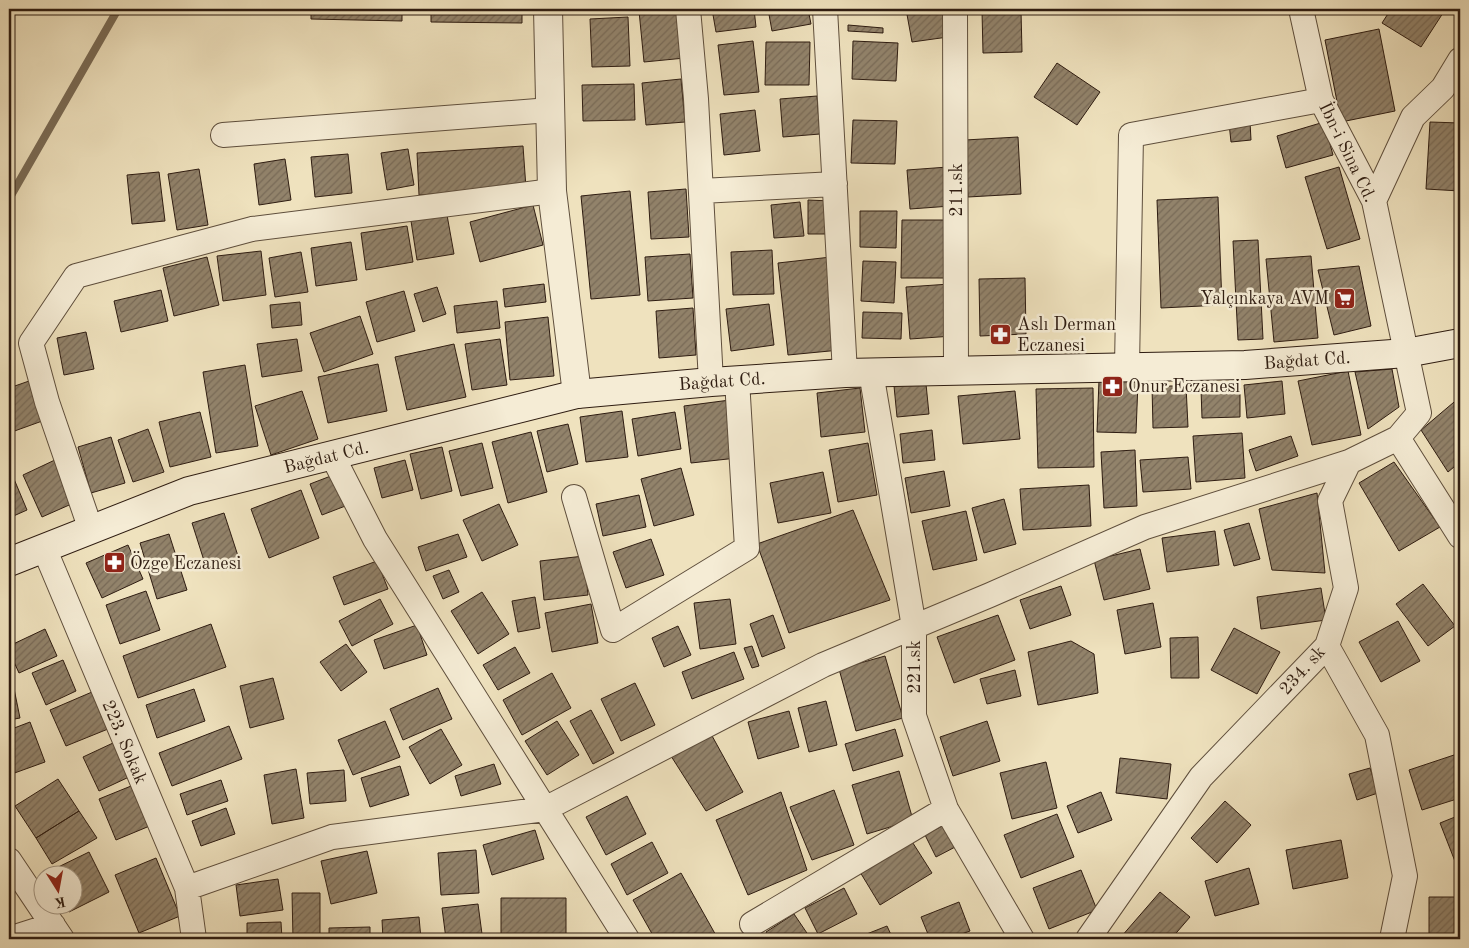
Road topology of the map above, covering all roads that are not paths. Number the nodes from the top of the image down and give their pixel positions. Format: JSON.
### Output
{"nodes":[{"id":1,"x":548,"y":9,"type":"edge"},
{"id":2,"x":688,"y":9,"type":"edge"},
{"id":3,"x":825,"y":9,"type":"edge"},
{"id":4,"x":955,"y":9,"type":"edge"},
{"id":5,"x":1301,"y":9,"type":"edge"},
{"id":6,"x":1460,"y":60,"type":"edge"},
{"id":7,"x":1321,"y":100,"type":"junction"},
{"id":8,"x":550,"y":110,"type":"junction"},
{"id":9,"x":223,"y":135,"type":"dead end"},
{"id":10,"x":835,"y":184,"type":"junction"},
{"id":11,"x":552,"y":191,"type":"junction"},
{"id":12,"x":701,"y":191,"type":"junction"},
{"id":13,"x":1374,"y":201,"type":"junction"},
{"id":14,"x":1460,"y":343,"type":"edge"},
{"id":15,"x":1406,"y":353,"type":"junction"},
{"id":16,"x":1127,"y":367,"type":"junction"},
{"id":17,"x":956,"y":370,"type":"junction"},
{"id":18,"x":858,"y":372,"type":"junction"},
{"id":19,"x":724,"y":381,"type":"junction"},
{"id":20,"x":577,"y":394,"type":"junction"},
{"id":21,"x":1398,"y":438,"type":"junction"},
{"id":22,"x":332,"y":455,"type":"junction"},
{"id":23,"x":1350,"y":462,"type":"junction"},
{"id":24,"x":574,"y":497,"type":"dead end"},
{"id":25,"x":90,"y":530,"type":"junction"},
{"id":26,"x":1460,"y":536,"type":"edge"},
{"id":27,"x":44,"y":548,"type":"junction"},
{"id":28,"x":9,"y":562,"type":"edge"},
{"id":29,"x":914,"y":627,"type":"junction"},
{"id":30,"x":1326,"y":646,"type":"junction"},
{"id":31,"x":545,"y":809,"type":"junction"},
{"id":32,"x":946,"y":809,"type":"junction"},
{"id":33,"x":9,"y":860,"type":"edge"},
{"id":34,"x":187,"y":888,"type":"junction"},
{"id":35,"x":752,"y":924,"type":"dead end"},
{"id":36,"x":57,"y":932,"type":"edge"},
{"id":37,"x":9,"y":939,"type":"edge"},
{"id":38,"x":194,"y":939,"type":"edge"},
{"id":39,"x":627,"y":939,"type":"edge"},
{"id":40,"x":1022,"y":939,"type":"edge"},
{"id":41,"x":1088,"y":939,"type":"edge"},
{"id":42,"x":1392,"y":939,"type":"edge"}],
"edges":[{"from":1,"to":8,"type":"main road"},
{"from":2,"to":12,"type":"street"},
{"from":3,"to":10,"type":"street","name":"221.sk"},
{"from":4,"to":17,"type":"street","name":"211.sk"},
{"from":5,"to":7,"type":"street","name":"İbn-i Sina Cd."},
{"from":6,"to":13,"type":"street"},
{"from":7,"to":13,"type":"street","name":"İbn-i Sina Cd."},
{"from":7,"to":16,"type":"street"},
{"from":8,"to":9,"type":"street"},
{"from":8,"to":11,"type":"main road"},
{"from":10,"to":12,"type":"street"},
{"from":10,"to":18,"type":"street","name":"221.sk"},
{"from":11,"to":20,"type":"main road"},
{"from":11,"to":25,"type":"street"},
{"from":12,"to":19,"type":"street"},
{"from":13,"to":15,"type":"street","name":"İbn-i Sina Cd."},
{"from":14,"to":15,"type":"main road","name":"Bağdat Cd."},
{"from":15,"to":16,"type":"main road","name":"Bağdat Cd."},
{"from":15,"to":21,"type":"street"},
{"from":16,"to":17,"type":"main road","name":"Bağdat Cd."},
{"from":17,"to":18,"type":"main road","name":"Bağdat Cd."},
{"from":18,"to":19,"type":"main road","name":"Bağdat Cd."},
{"from":18,"to":29,"type":"street","name":"221.sk"},
{"from":19,"to":20,"type":"main road","name":"Bağdat Cd."},
{"from":19,"to":24,"type":"street"},
{"from":20,"to":22,"type":"main road","name":"Bağdat Cd."},
{"from":21,"to":23,"type":"street"},
{"from":21,"to":26,"type":"street"},
{"from":22,"to":25,"type":"main road","name":"Bağdat Cd."},
{"from":22,"to":31,"type":"street"},
{"from":23,"to":29,"type":"street"},
{"from":23,"to":30,"type":"street","name":"234. sk"},
{"from":25,"to":27,"type":"main road","name":"Bağdat Cd."},
{"from":27,"to":28,"type":"main road","name":"Bağdat Cd."},
{"from":27,"to":34,"type":"street","name":"223. Sokak"},
{"from":29,"to":31,"type":"street"},
{"from":29,"to":32,"type":"street","name":"221.sk"},
{"from":30,"to":41,"type":"street","name":"234. sk"},
{"from":30,"to":42,"type":"street"},
{"from":31,"to":34,"type":"street"},
{"from":31,"to":39,"type":"street"},
{"from":32,"to":35,"type":"street"},
{"from":32,"to":40,"type":"street","name":"221.sk"},
{"from":33,"to":36,"type":"street"},
{"from":34,"to":38,"type":"street","name":"223. Sokak"},
{"from":36,"to":37,"type":"street"}]}
